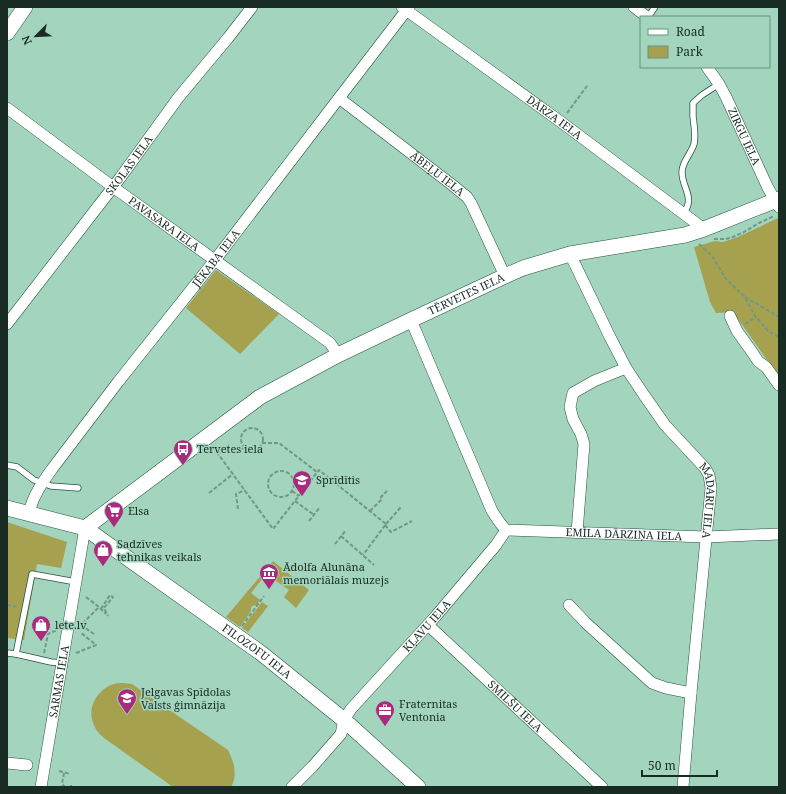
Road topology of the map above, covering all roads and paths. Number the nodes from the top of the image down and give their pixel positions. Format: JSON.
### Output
{"nodes":[{"id":1,"x":25,"y":7,"type":"edge"},
{"id":2,"x":252,"y":7,"type":"edge"},
{"id":3,"x":634,"y":7,"type":"edge"},
{"id":4,"x":655,"y":7,"type":"edge"},
{"id":5,"x":406,"y":8,"type":"edge"},
{"id":6,"x":646,"y":16,"type":"edge"},
{"id":7,"x":648,"y":16,"type":"edge"},
{"id":8,"x":7,"y":33,"type":"edge"},
{"id":9,"x":708,"y":68,"type":"edge"},
{"id":10,"x":719,"y":84,"type":"junction"},
{"id":11,"x":587,"y":86,"type":"dead end"},
{"id":12,"x":339,"y":98,"type":"junction"},
{"id":13,"x":7,"y":108,"type":"edge"},
{"id":14,"x":561,"y":122,"type":"junction"},
{"id":15,"x":113,"y":187,"type":"junction"},
{"id":16,"x":777,"y":206,"type":"edge"},
{"id":17,"x":682,"y":214,"type":"junction"},
{"id":18,"x":764,"y":221,"type":"dead end"},
{"id":19,"x":704,"y":230,"type":"junction"},
{"id":20,"x":699,"y":244,"type":"dead end"},
{"id":21,"x":570,"y":254,"type":"junction"},
{"id":22,"x":215,"y":260,"type":"junction"},
{"id":23,"x":505,"y":276,"type":"junction"},
{"id":24,"x":744,"y":296,"type":"junction"},
{"id":25,"x":730,"y":316,"type":"dead end"},
{"id":26,"x":779,"y":318,"type":"edge"},
{"id":27,"x":411,"y":320,"type":"junction"},
{"id":28,"x":7,"y":324,"type":"edge"},
{"id":29,"x":779,"y":337,"type":"edge"},
{"id":30,"x":338,"y":356,"type":"junction"},
{"id":31,"x":626,"y":368,"type":"junction"},
{"id":32,"x":779,"y":385,"type":"edge"},
{"id":33,"x":262,"y":443,"type":"junction"},
{"id":34,"x":213,"y":446,"type":"dead end"},
{"id":35,"x":246,"y":448,"type":"junction"},
{"id":36,"x":217,"y":452,"type":"junction"},
{"id":37,"x":7,"y":465,"type":"edge"},
{"id":38,"x":317,"y":472,"type":"junction"},
{"id":39,"x":233,"y":474,"type":"junction"},
{"id":40,"x":42,"y":483,"type":"junction"},
{"id":41,"x":78,"y":488,"type":"dead end"},
{"id":42,"x":245,"y":490,"type":"junction"},
{"id":43,"x":292,"y":491,"type":"junction"},
{"id":44,"x":387,"y":491,"type":"dead end"},
{"id":45,"x":209,"y":493,"type":"dead end"},
{"id":46,"x":299,"y":496,"type":"junction"},
{"id":47,"x":295,"y":501,"type":"junction"},
{"id":48,"x":320,"y":507,"type":"dead end"},
{"id":49,"x":401,"y":507,"type":"dead end"},
{"id":50,"x":7,"y":508,"type":"edge"},
{"id":51,"x":238,"y":509,"type":"dead end"},
{"id":52,"x":370,"y":511,"type":"junction"},
{"id":53,"x":29,"y":514,"type":"junction"},
{"id":54,"x":314,"y":515,"type":"junction"},
{"id":55,"x":309,"y":521,"type":"dead end"},
{"id":56,"x":412,"y":521,"type":"dead end"},
{"id":57,"x":385,"y":524,"type":"junction"},
{"id":58,"x":86,"y":528,"type":"junction"},
{"id":59,"x":346,"y":530,"type":"dead end"},
{"id":60,"x":511,"y":530,"type":"junction"},
{"id":61,"x":577,"y":532,"type":"junction"},
{"id":62,"x":779,"y":534,"type":"edge"},
{"id":63,"x":341,"y":536,"type":"junction"},
{"id":64,"x":706,"y":537,"type":"junction"},
{"id":65,"x":335,"y":544,"type":"dead end"},
{"id":66,"x":363,"y":555,"type":"junction"},
{"id":67,"x":374,"y":565,"type":"dead end"},
{"id":68,"x":76,"y":582,"type":"junction"},
{"id":69,"x":264,"y":596,"type":"dead end"},
{"id":70,"x":86,"y":597,"type":"dead end"},
{"id":71,"x":7,"y":605,"type":"edge"},
{"id":72,"x":569,"y":605,"type":"dead end"},
{"id":73,"x":25,"y":608,"type":"junction"},
{"id":74,"x":100,"y":608,"type":"junction"},
{"id":75,"x":428,"y":625,"type":"junction"},
{"id":76,"x":56,"y":630,"type":"dead end"},
{"id":77,"x":238,"y":630,"type":"dead end"},
{"id":78,"x":80,"y":632,"type":"dead end"},
{"id":79,"x":94,"y":634,"type":"dead end"},
{"id":80,"x":45,"y":650,"type":"dead end"},
{"id":81,"x":7,"y":653,"type":"edge"},
{"id":82,"x":76,"y":653,"type":"dead end"},
{"id":83,"x":16,"y":654,"type":"junction"},
{"id":84,"x":62,"y":663,"type":"junction"},
{"id":85,"x":691,"y":693,"type":"junction"},
{"id":86,"x":344,"y":720,"type":"junction"},
{"id":87,"x":7,"y":763,"type":"edge"},
{"id":88,"x":27,"y":765,"type":"dead end"},
{"id":89,"x":59,"y":771,"type":"dead end"},
{"id":90,"x":64,"y":773,"type":"junction"},
{"id":91,"x":70,"y":774,"type":"dead end"},
{"id":92,"x":41,"y":787,"type":"edge"},
{"id":93,"x":65,"y":787,"type":"edge"},
{"id":94,"x":292,"y":787,"type":"edge"},
{"id":95,"x":418,"y":787,"type":"edge"},
{"id":96,"x":602,"y":787,"type":"edge"},
{"id":97,"x":683,"y":787,"type":"edge"}],
"edges":[{"from":1,"to":8,"type":"main road"},
{"from":2,"to":15,"type":"street","name":"SKOLAS IELA"},
{"from":3,"to":6,"type":"street"},
{"from":4,"to":7,"type":"lane"},
{"from":5,"to":12,"type":"street","name":"JĒKABA IELA"},
{"from":5,"to":14,"type":"street","name":"DĀRZA IELA"},
{"from":9,"to":10,"type":"street","name":"ZIRGU IELA"},
{"from":10,"to":16,"type":"street","name":"ZIRGU IELA"},
{"from":10,"to":17,"type":"lane"},
{"from":11,"to":14,"type":"path"},
{"from":12,"to":22,"type":"street","name":"JĒKABA IELA"},
{"from":12,"to":23,"type":"street","name":"ĀBEĻU IELA"},
{"from":13,"to":15,"type":"street","name":"PAVASARA IELA"},
{"from":14,"to":17,"type":"street","name":"DĀRZA IELA"},
{"from":15,"to":22,"type":"street","name":"PAVASARA IELA"},
{"from":15,"to":28,"type":"street","name":"SKOLAS IELA"},
{"from":16,"to":18,"type":"path"},
{"from":16,"to":19,"type":"main road","name":"TĒRVETES IELA"},
{"from":17,"to":19,"type":"street","name":"DĀRZA IELA"},
{"from":19,"to":21,"type":"main road","name":"TĒRVETES IELA"},
{"from":20,"to":24,"type":"path"},
{"from":21,"to":23,"type":"main road","name":"TĒRVETES IELA"},
{"from":21,"to":31,"type":"street","name":"MADARU IELA"},
{"from":22,"to":30,"type":"street","name":"PAVASARA IELA"},
{"from":22,"to":40,"type":"street","name":"JĒKABA IELA"},
{"from":23,"to":27,"type":"main road","name":"TĒRVETES IELA"},
{"from":24,"to":26,"type":"path"},
{"from":24,"to":29,"type":"path"},
{"from":25,"to":32,"type":"street"},
{"from":27,"to":30,"type":"main road","name":"TĒRVETES IELA"},
{"from":27,"to":60,"type":"street"},
{"from":30,"to":58,"type":"main road","name":"TĒRVETES IELA"},
{"from":31,"to":61,"type":"street"},
{"from":31,"to":64,"type":"street","name":"MADARU IELA"},
{"from":33,"to":35,"type":"path"},
{"from":33,"to":35,"type":"path"},
{"from":33,"to":38,"type":"path"},
{"from":34,"to":36,"type":"path"},
{"from":35,"to":36,"type":"path"},
{"from":36,"to":39,"type":"path"},
{"from":37,"to":40,"type":"lane"},
{"from":38,"to":46,"type":"path"},
{"from":38,"to":52,"type":"path"},
{"from":39,"to":42,"type":"path"},
{"from":39,"to":45,"type":"path"},
{"from":40,"to":41,"type":"lane"},
{"from":40,"to":53,"type":"street","name":"JĒKABA IELA"},
{"from":42,"to":47,"type":"path"},
{"from":42,"to":51,"type":"path"},
{"from":43,"to":43,"type":"path"},
{"from":43,"to":46,"type":"path"},
{"from":44,"to":52,"type":"path"},
{"from":46,"to":47,"type":"path"},
{"from":47,"to":54,"type":"path"},
{"from":48,"to":54,"type":"path"},
{"from":49,"to":57,"type":"path"},
{"from":50,"to":53,"type":"main road"},
{"from":52,"to":57,"type":"path"},
{"from":53,"to":58,"type":"main road"},
{"from":54,"to":55,"type":"path"},
{"from":56,"to":57,"type":"path"},
{"from":57,"to":66,"type":"path"},
{"from":58,"to":68,"type":"street","name":"SARMAS IELA"},
{"from":58,"to":86,"type":"main road","name":"FILOZOFU IELA"},
{"from":59,"to":63,"type":"path"},
{"from":60,"to":61,"type":"street","name":"EMĪLA DĀRZIŅA IELA"},
{"from":60,"to":75,"type":"street","name":"KĻAVU IELA"},
{"from":61,"to":64,"type":"street","name":"EMĪLA DĀRZIŅA IELA"},
{"from":62,"to":64,"type":"street","name":"EMĪLA DĀRZIŅA IELA"},
{"from":63,"to":65,"type":"path"},
{"from":63,"to":66,"type":"path"},
{"from":64,"to":85,"type":"street","name":"MADARU IELA"},
{"from":66,"to":67,"type":"path"},
{"from":68,"to":73,"type":"lane"},
{"from":68,"to":84,"type":"street","name":"SARMAS IELA"},
{"from":69,"to":77,"type":"path"},
{"from":70,"to":74,"type":"path"},
{"from":71,"to":73,"type":"path"},
{"from":72,"to":85,"type":"street"},
{"from":73,"to":83,"type":"lane"},
{"from":74,"to":74,"type":"path"},
{"from":74,"to":79,"type":"path"},
{"from":75,"to":86,"type":"street","name":"KĻAVU IELA"},
{"from":75,"to":96,"type":"street","name":"SMILŠU IELA"},
{"from":76,"to":80,"type":"path"},
{"from":78,"to":82,"type":"path"},
{"from":81,"to":83,"type":"lane"},
{"from":83,"to":84,"type":"lane"},
{"from":84,"to":92,"type":"street","name":"SARMAS IELA"},
{"from":85,"to":97,"type":"street","name":"MADARU IELA"},
{"from":86,"to":94,"type":"street","name":"KĻAVU IELA"},
{"from":86,"to":95,"type":"main road","name":"FILOZOFU IELA"},
{"from":87,"to":88,"type":"street"},
{"from":89,"to":90,"type":"path"},
{"from":90,"to":91,"type":"path"},
{"from":90,"to":93,"type":"path"}]}
